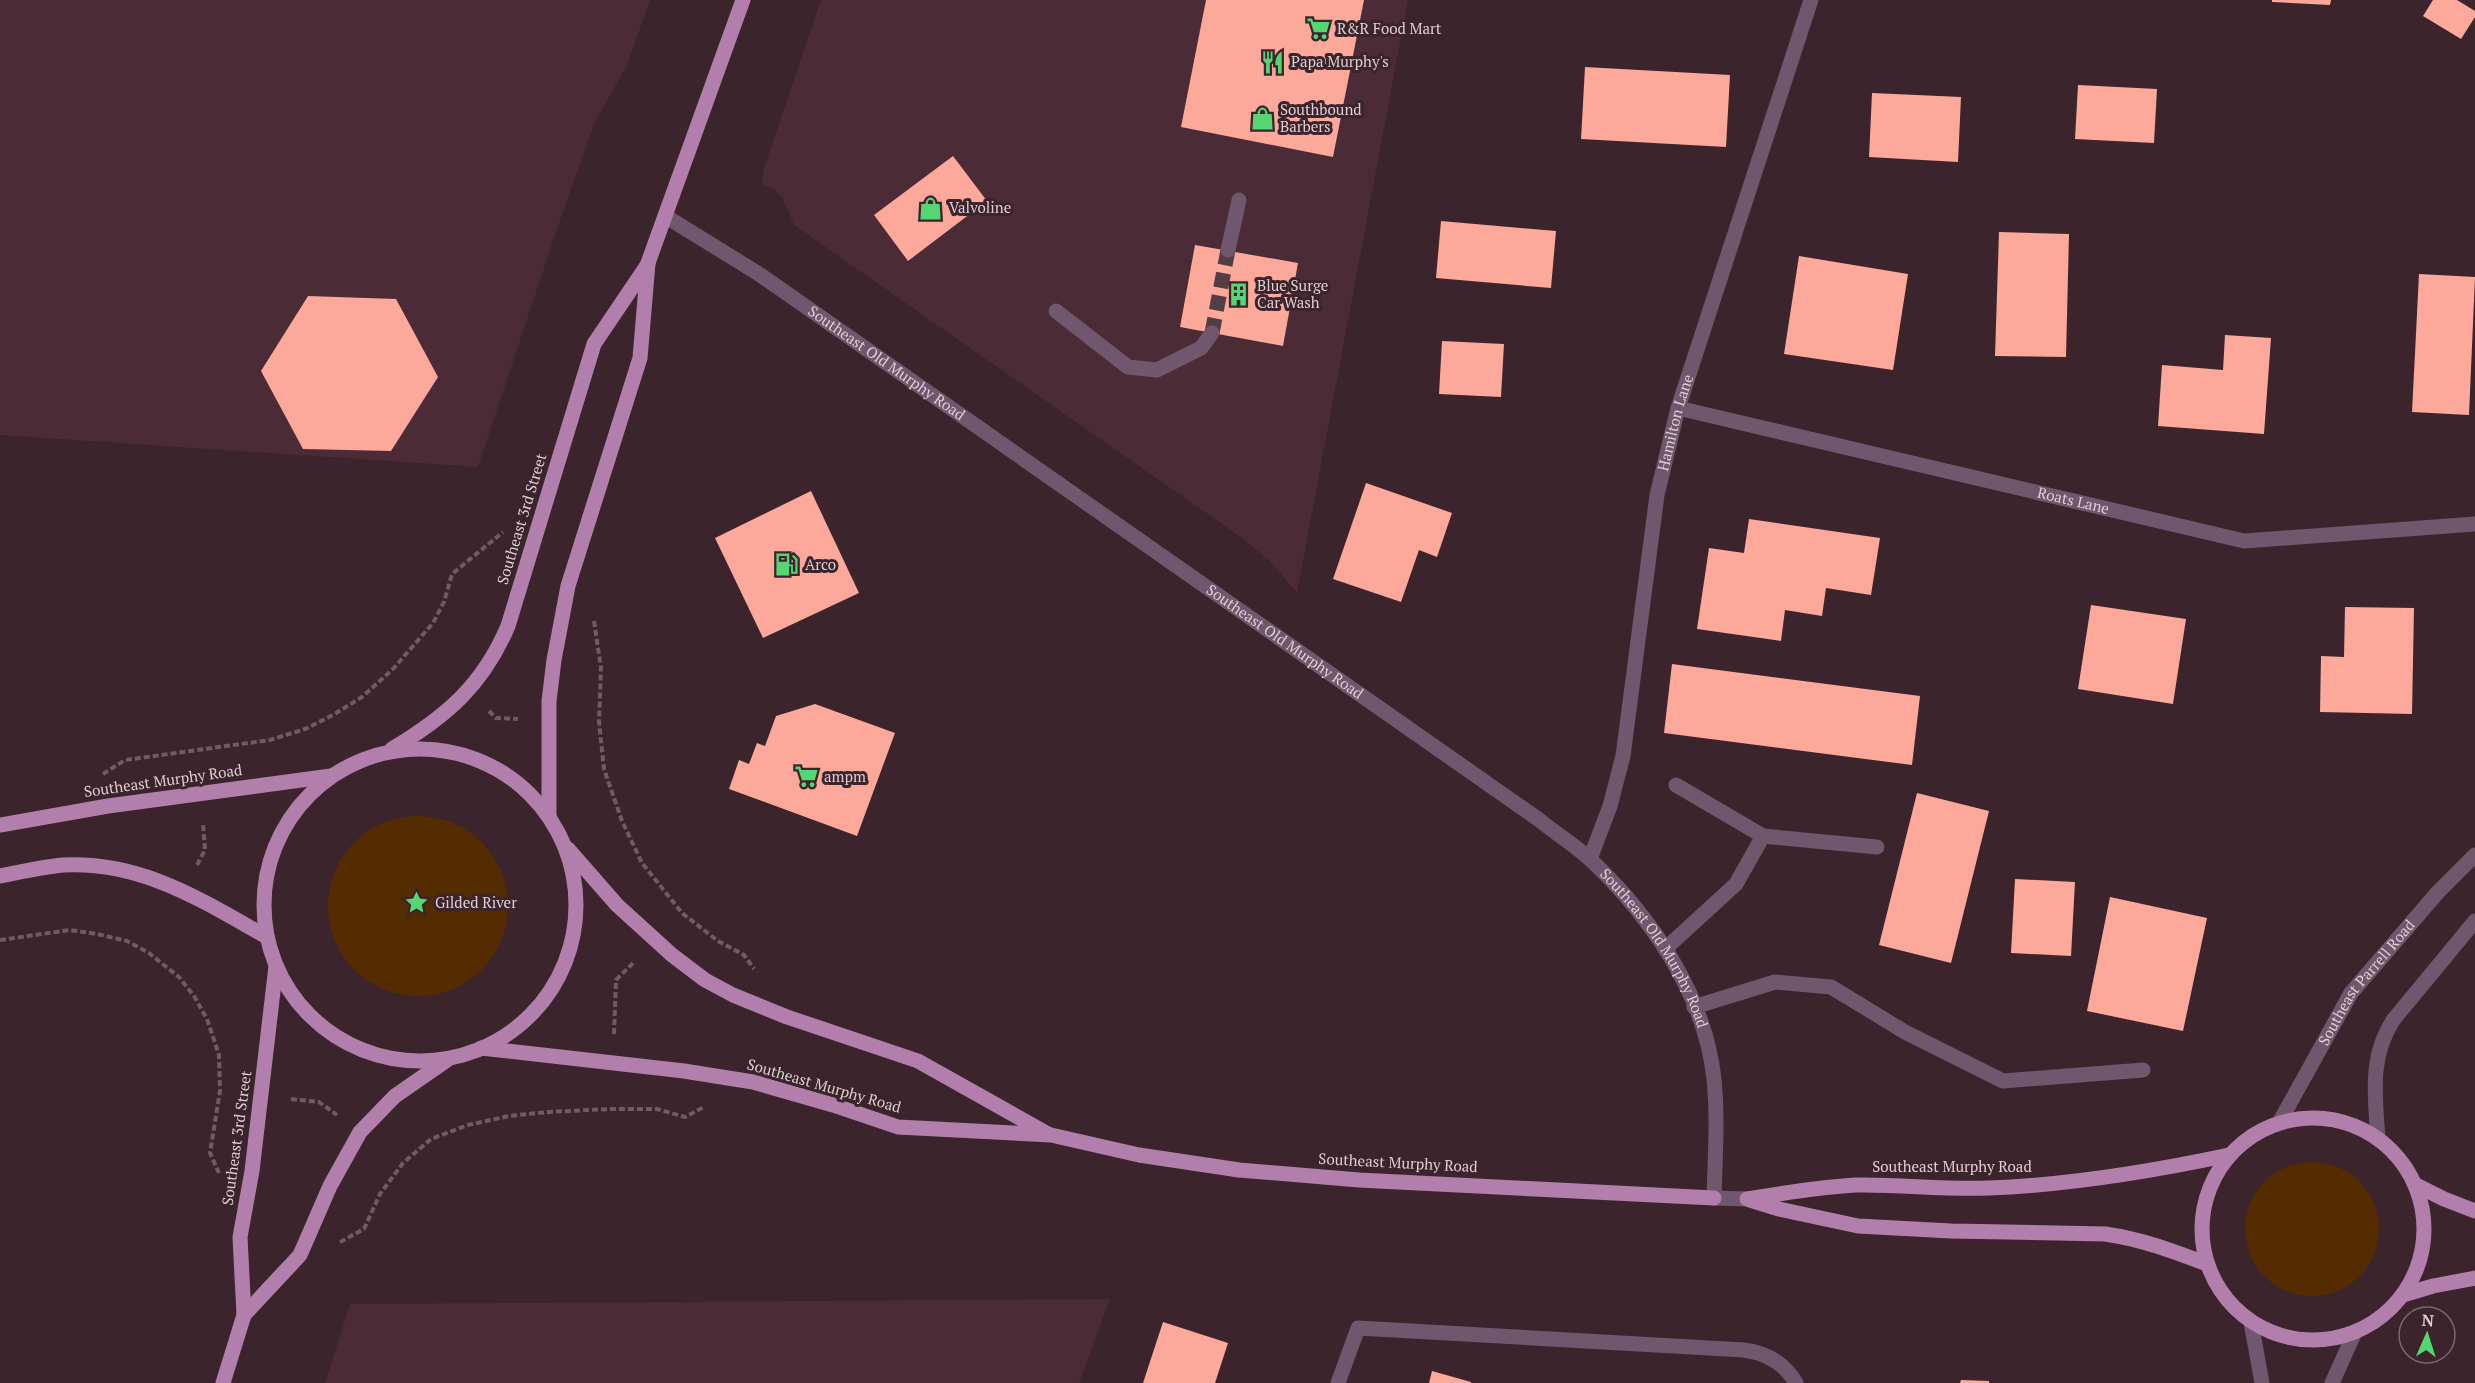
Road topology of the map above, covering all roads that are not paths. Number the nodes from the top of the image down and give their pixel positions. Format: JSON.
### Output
{"nodes":[{"id":1,"x":743,"y":0,"type":"edge"},
{"id":2,"x":1811,"y":0,"type":"edge"},
{"id":3,"x":1239,"y":200,"type":"dead end"},
{"id":4,"x":664,"y":216,"type":"junction"},
{"id":5,"x":1227,"y":250,"type":"tunnel mouth"},
{"id":6,"x":648,"y":263,"type":"junction"},
{"id":7,"x":1056,"y":311,"type":"dead end"},
{"id":8,"x":1212,"y":333,"type":"tunnel mouth"},
{"id":9,"x":1678,"y":408,"type":"junction"},
{"id":10,"x":2475,"y":524,"type":"edge"},
{"id":11,"x":387,"y":752,"type":"junction"},
{"id":12,"x":331,"y":776,"type":"junction"},
{"id":13,"x":1676,"y":785,"type":"dead end"},
{"id":14,"x":549,"y":817,"type":"junction"},
{"id":15,"x":0,"y":825,"type":"edge"},
{"id":16,"x":1763,"y":836,"type":"junction"},
{"id":17,"x":564,"y":843,"type":"junction"},
{"id":18,"x":1877,"y":847,"type":"dead end"},
{"id":19,"x":2475,"y":855,"type":"edge"},
{"id":20,"x":1590,"y":859,"type":"junction"},
{"id":21,"x":0,"y":876,"type":"edge"},
{"id":22,"x":2475,"y":921,"type":"edge"},
{"id":23,"x":267,"y":937,"type":"junction"},
{"id":24,"x":1665,"y":950,"type":"junction"},
{"id":25,"x":276,"y":966,"type":"junction"},
{"id":26,"x":1694,"y":1006,"type":"junction"},
{"id":27,"x":481,"y":1048,"type":"junction"},
{"id":28,"x":452,"y":1057,"type":"junction"},
{"id":29,"x":2143,"y":1070,"type":"dead end"},
{"id":30,"x":2279,"y":1123,"type":"junction"},
{"id":31,"x":1051,"y":1135,"type":"junction"},
{"id":32,"x":2378,"y":1138,"type":"junction"},
{"id":33,"x":2229,"y":1155,"type":"junction"},
{"id":34,"x":2416,"y":1185,"type":"junction"},
{"id":35,"x":1714,"y":1198,"type":"junction"},
{"id":36,"x":1747,"y":1200,"type":"junction"},
{"id":37,"x":2475,"y":1211,"type":"edge"},
{"id":38,"x":2207,"y":1264,"type":"junction"},
{"id":39,"x":2475,"y":1278,"type":"edge"},
{"id":40,"x":2403,"y":1295,"type":"junction"},
{"id":41,"x":244,"y":1315,"type":"junction"},
{"id":42,"x":2251,"y":1322,"type":"junction"},
{"id":43,"x":2355,"y":1332,"type":"junction"},
{"id":44,"x":223,"y":1383,"type":"edge"},
{"id":45,"x":1338,"y":1383,"type":"edge"},
{"id":46,"x":1796,"y":1383,"type":"edge"},
{"id":47,"x":2262,"y":1383,"type":"edge"},
{"id":48,"x":2332,"y":1383,"type":"edge"}],
"edges":[{"from":1,"to":4,"type":"main road","name":"Southeast 3rd Street"},
{"from":2,"to":9,"type":"street","name":"Hamilton Lane"},
{"from":3,"to":5,"type":"street"},
{"from":4,"to":6,"type":"main road","name":"Southeast 3rd Street"},
{"from":4,"to":20,"type":"street","name":"Southeast Old Murphy Road"},
{"from":6,"to":11,"type":"main road","name":"Southeast 3rd Street"},
{"from":6,"to":14,"type":"main road","name":"Southeast 3rd Street"},
{"from":7,"to":8,"type":"street"},
{"from":9,"to":10,"type":"street","name":"Roats Lane"},
{"from":9,"to":20,"type":"street","name":"Hamilton Lane"},
{"from":11,"to":12,"type":"main road"},
{"from":11,"to":14,"type":"main road"},
{"from":12,"to":15,"type":"main road","name":"Southeast Murphy Road"},
{"from":12,"to":23,"type":"main road"},
{"from":13,"to":16,"type":"street"},
{"from":14,"to":17,"type":"main road"},
{"from":16,"to":18,"type":"street"},
{"from":16,"to":24,"type":"street"},
{"from":17,"to":27,"type":"main road"},
{"from":17,"to":31,"type":"main road","name":"Southeast Murphy Road"},
{"from":19,"to":30,"type":"street","name":"Southeast Parrell Road"},
{"from":20,"to":24,"type":"street","name":"Southeast Old Murphy Road"},
{"from":21,"to":23,"type":"main road"},
{"from":22,"to":32,"type":"street"},
{"from":23,"to":25,"type":"main road"},
{"from":24,"to":26,"type":"street","name":"Southeast Old Murphy Road"},
{"from":25,"to":28,"type":"main road"},
{"from":25,"to":41,"type":"main road","name":"Southeast 3rd Street"},
{"from":26,"to":29,"type":"street"},
{"from":26,"to":35,"type":"street","name":"Southeast Old Murphy Road"},
{"from":27,"to":28,"type":"main road"},
{"from":27,"to":31,"type":"main road","name":"Southeast Murphy Road"},
{"from":28,"to":41,"type":"main road","name":"Southeast 3rd Street"},
{"from":30,"to":32,"type":"main road"},
{"from":30,"to":33,"type":"main road"},
{"from":31,"to":35,"type":"main road","name":"Southeast Murphy Road"},
{"from":32,"to":34,"type":"main road"},
{"from":33,"to":36,"type":"main road","name":"Southeast Murphy Road"},
{"from":33,"to":38,"type":"main road"},
{"from":34,"to":37,"type":"main road"},
{"from":34,"to":40,"type":"main road"},
{"from":35,"to":36,"type":"street","name":"Southeast Murphy Road"},
{"from":36,"to":38,"type":"main road","name":"Southeast Murphy Road"},
{"from":38,"to":42,"type":"main road"},
{"from":39,"to":40,"type":"main road"},
{"from":40,"to":43,"type":"main road"},
{"from":41,"to":44,"type":"main road","name":"Southeast 3rd Street"},
{"from":42,"to":43,"type":"main road"},
{"from":42,"to":47,"type":"street"},
{"from":43,"to":48,"type":"street"},
{"from":45,"to":46,"type":"street"}]}
